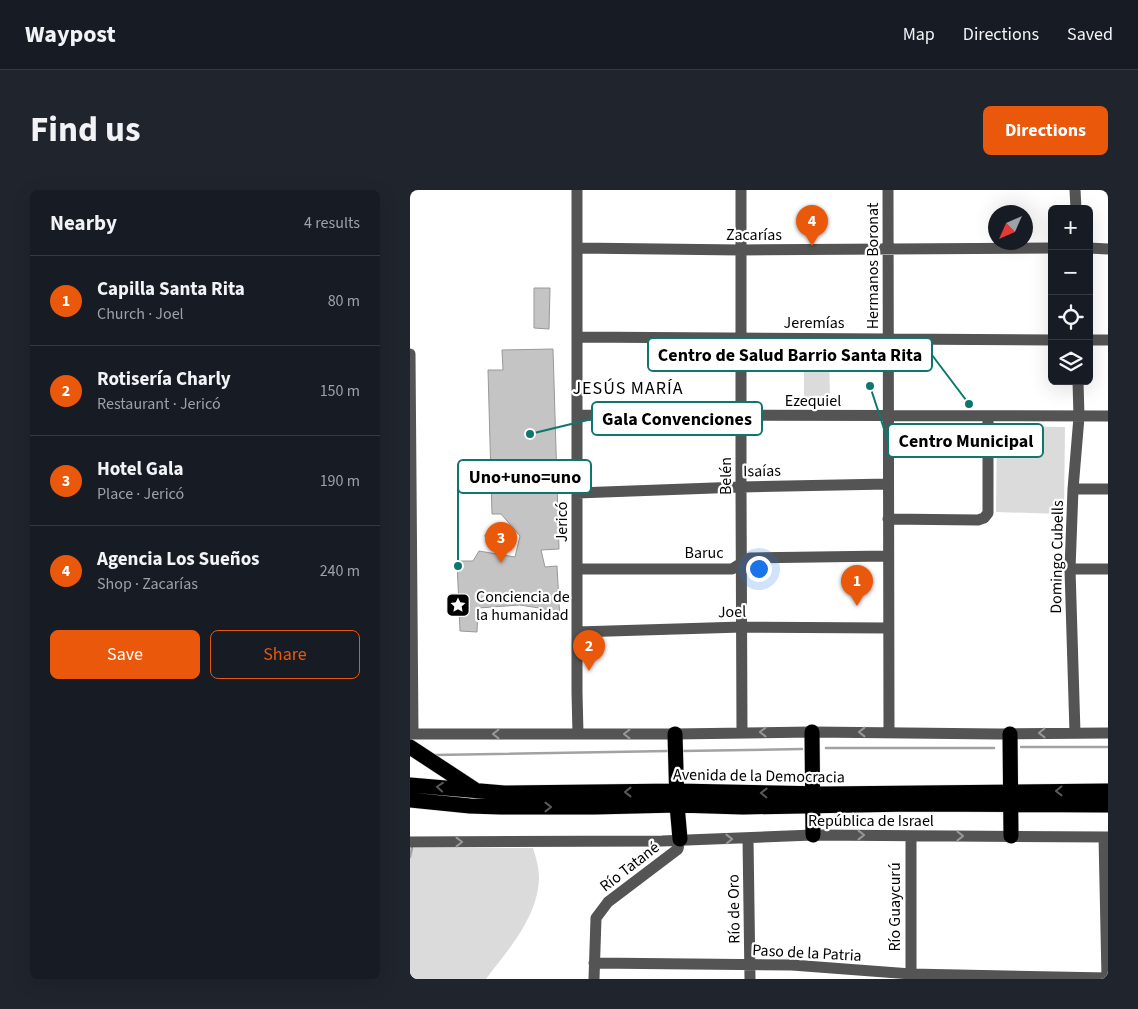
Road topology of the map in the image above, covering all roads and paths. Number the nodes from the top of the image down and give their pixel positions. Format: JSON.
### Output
{"nodes":[{"id":1,"x":577,"y":190,"type":"edge"},
{"id":2,"x":741,"y":190,"type":"edge"},
{"id":3,"x":888,"y":190,"type":"edge"},
{"id":4,"x":1076,"y":190,"type":"edge"},
{"id":5,"x":1076,"y":205,"type":"edge"},
{"id":6,"x":576,"y":248,"type":"junction"},
{"id":7,"x":1048,"y":248,"type":"edge"},
{"id":8,"x":1093,"y":248,"type":"edge"},
{"id":9,"x":1108,"y":248,"type":"edge"},
{"id":10,"x":888,"y":249,"type":"junction"},
{"id":11,"x":741,"y":250,"type":"junction"},
{"id":12,"x":577,"y":337,"type":"junction"},
{"id":13,"x":741,"y":338,"type":"junction"},
{"id":14,"x":888,"y":338,"type":"junction"},
{"id":15,"x":1048,"y":340,"type":"edge"},
{"id":16,"x":1093,"y":340,"type":"edge"},
{"id":17,"x":1108,"y":340,"type":"edge"},
{"id":18,"x":410,"y":354,"type":"edge"},
{"id":19,"x":1078,"y":385,"type":"edge"},
{"id":20,"x":577,"y":415,"type":"junction"},
{"id":21,"x":741,"y":416,"type":"junction"},
{"id":22,"x":888,"y":416,"type":"junction"},
{"id":23,"x":988,"y":416,"type":"junction"},
{"id":24,"x":1108,"y":416,"type":"edge"},
{"id":25,"x":1079,"y":417,"type":"junction"},
{"id":26,"x":888,"y":484,"type":"junction"},
{"id":27,"x":741,"y":487,"type":"junction"},
{"id":28,"x":1073,"y":489,"type":"junction"},
{"id":29,"x":1108,"y":489,"type":"edge"},
{"id":30,"x":578,"y":493,"type":"junction"},
{"id":31,"x":888,"y":520,"type":"junction"},
{"id":32,"x":888,"y":556,"type":"junction"},
{"id":33,"x":741,"y":563,"type":"junction"},
{"id":34,"x":577,"y":569,"type":"junction"},
{"id":35,"x":1070,"y":569,"type":"junction"},
{"id":36,"x":1108,"y":569,"type":"edge"},
{"id":37,"x":742,"y":627,"type":"junction"},
{"id":38,"x":888,"y":628,"type":"junction"},
{"id":39,"x":577,"y":632,"type":"junction"},
{"id":40,"x":742,"y":732,"type":"junction"},
{"id":41,"x":812,"y":732,"type":"junction"},
{"id":42,"x":889,"y":732,"type":"junction"},
{"id":43,"x":1075,"y":733,"type":"junction"},
{"id":44,"x":1108,"y":733,"type":"edge"},
{"id":45,"x":578,"y":734,"type":"junction"},
{"id":46,"x":675,"y":734,"type":"junction"},
{"id":47,"x":1010,"y":734,"type":"junction"},
{"id":48,"x":416,"y":745,"type":"edge"},
{"id":49,"x":410,"y":785,"type":"edge"},
{"id":50,"x":478,"y":791,"type":"junction"},
{"id":51,"x":1108,"y":791,"type":"edge"},
{"id":52,"x":677,"y":798,"type":"junction"},
{"id":53,"x":1011,"y":798,"type":"junction"},
{"id":54,"x":813,"y":799,"type":"junction"},
{"id":55,"x":413,"y":802,"type":"edge"},
{"id":56,"x":1108,"y":805,"type":"edge"},
{"id":57,"x":812,"y":835,"type":"junction"},
{"id":58,"x":911,"y":836,"type":"junction"},
{"id":59,"x":1010,"y":836,"type":"junction"},
{"id":60,"x":1106,"y":837,"type":"edge"},
{"id":61,"x":748,"y":838,"type":"junction"},
{"id":62,"x":680,"y":839,"type":"junction"},
{"id":63,"x":410,"y":842,"type":"edge"},
{"id":64,"x":594,"y":963,"type":"junction"},
{"id":65,"x":750,"y":965,"type":"junction"},
{"id":66,"x":911,"y":976,"type":"edge"},
{"id":67,"x":1107,"y":978,"type":"edge"},
{"id":68,"x":594,"y":979,"type":"edge"},
{"id":69,"x":750,"y":979,"type":"edge"}],
"edges":[{"from":1,"to":6,"type":"street","name":"Jericó"},
{"from":2,"to":11,"type":"street","name":"Belén"},
{"from":3,"to":10,"type":"street","name":"Hermanos Boronat"},
{"from":4,"to":5,"type":"street"},
{"from":6,"to":11,"type":"street","name":"Zacarías"},
{"from":6,"to":12,"type":"street","name":"Jericó"},
{"from":7,"to":10,"type":"street","name":"Zacarías"},
{"from":8,"to":9,"type":"street"},
{"from":10,"to":11,"type":"street","name":"Zacarías"},
{"from":10,"to":14,"type":"street","name":"Hermanos Boronat"},
{"from":11,"to":13,"type":"street","name":"Belén"},
{"from":12,"to":13,"type":"street","name":"Jeremías"},
{"from":12,"to":20,"type":"street","name":"Jericó"},
{"from":13,"to":14,"type":"street","name":"Jeremías"},
{"from":13,"to":21,"type":"street","name":"Belén"},
{"from":14,"to":15,"type":"street","name":"Jeremías"},
{"from":14,"to":22,"type":"street","name":"Hermanos Boronat"},
{"from":16,"to":17,"type":"street"},
{"from":18,"to":48,"type":"street"},
{"from":19,"to":25,"type":"street","name":"Domingo Cubells"},
{"from":20,"to":21,"type":"street","name":"Ezequiel"},
{"from":20,"to":30,"type":"street","name":"Jericó"},
{"from":21,"to":22,"type":"street","name":"Ezequiel"},
{"from":21,"to":27,"type":"street","name":"Belén"},
{"from":22,"to":23,"type":"street","name":"Ezequiel"},
{"from":22,"to":26,"type":"street","name":"Hermanos Boronat"},
{"from":23,"to":25,"type":"street","name":"Ezequiel"},
{"from":23,"to":31,"type":"street"},
{"from":24,"to":25,"type":"street","name":"Ezequiel"},
{"from":25,"to":28,"type":"street","name":"Domingo Cubells"},
{"from":26,"to":27,"type":"street","name":"Isaías"},
{"from":26,"to":31,"type":"street","name":"Hermanos Boronat"},
{"from":27,"to":30,"type":"street","name":"Isaías"},
{"from":27,"to":33,"type":"street","name":"Belén"},
{"from":28,"to":29,"type":"street"},
{"from":28,"to":35,"type":"street","name":"Domingo Cubells"},
{"from":30,"to":34,"type":"street","name":"Jericó"},
{"from":31,"to":32,"type":"street","name":"Hermanos Boronat"},
{"from":32,"to":33,"type":"street","name":"Baruc"},
{"from":32,"to":38,"type":"street","name":"Hermanos Boronat"},
{"from":33,"to":34,"type":"street","name":"Baruc"},
{"from":33,"to":37,"type":"street","name":"Belén"},
{"from":34,"to":39,"type":"street","name":"Jericó"},
{"from":35,"to":36,"type":"street"},
{"from":35,"to":43,"type":"street","name":"Domingo Cubells"},
{"from":37,"to":38,"type":"street","name":"Joel"},
{"from":37,"to":39,"type":"street","name":"Joel"},
{"from":37,"to":40,"type":"street","name":"Belén"},
{"from":38,"to":42,"type":"street","name":"Hermanos Boronat"},
{"from":39,"to":45,"type":"street","name":"Jericó"},
{"from":41,"to":40,"type":"street","one_way":true},
{"from":40,"to":46,"type":"street"},
{"from":42,"to":41,"type":"street","one_way":true},
{"from":41,"to":54,"type":"highway"},
{"from":42,"to":47,"type":"street"},
{"from":43,"to":44,"type":"street"},
{"from":43,"to":47,"type":"street","one_way":true},
{"from":46,"to":45,"type":"street","one_way":true},
{"from":45,"to":48,"type":"street","one_way":true},
{"from":46,"to":52,"type":"highway"},
{"from":47,"to":53,"type":"highway"},
{"from":48,"to":50,"type":"highway"},
{"from":50,"to":49,"type":"highway","name":"Avenida de la Democracia","one_way":true},
{"from":52,"to":50,"type":"highway","name":"Avenida de la Democracia","one_way":true},
{"from":51,"to":53,"type":"highway","name":"Avenida de la Democracia","one_way":true},
{"from":52,"to":54,"type":"highway","name":"Avenida de la Democracia"},
{"from":55,"to":52,"type":"highway","name":"Avenida de la Democracia","one_way":true},
{"from":52,"to":62,"type":"highway"},
{"from":53,"to":54,"type":"highway","name":"Avenida de la Democracia"},
{"from":53,"to":56,"type":"highway","name":"Avenida de la Democracia"},
{"from":53,"to":59,"type":"highway"},
{"from":54,"to":57,"type":"highway"},
{"from":57,"to":58,"type":"street","name":"República de Israel","one_way":true},
{"from":57,"to":61,"type":"street","name":"República de Israel"},
{"from":58,"to":59,"type":"street","name":"República de Israel","one_way":true},
{"from":58,"to":66,"type":"street","name":"Río Guaycurú"},
{"from":59,"to":60,"type":"street","name":"República de Israel"},
{"from":60,"to":67,"type":"street"},
{"from":62,"to":61,"type":"street","name":"República de Israel","one_way":true},
{"from":61,"to":65,"type":"street","name":"Río de Oro"},
{"from":63,"to":62,"type":"street","name":"República de Israel","one_way":true},
{"from":62,"to":64,"type":"street","name":"Río Tatané"},
{"from":64,"to":65,"type":"street","name":"Paso de la Patria"},
{"from":64,"to":68,"type":"street","name":"Río Tatané"},
{"from":65,"to":66,"type":"street","name":"Paso de la Patria"},
{"from":65,"to":69,"type":"street","name":"Río de Oro"},
{"from":66,"to":67,"type":"street","name":"Paso de la Patria"}]}
